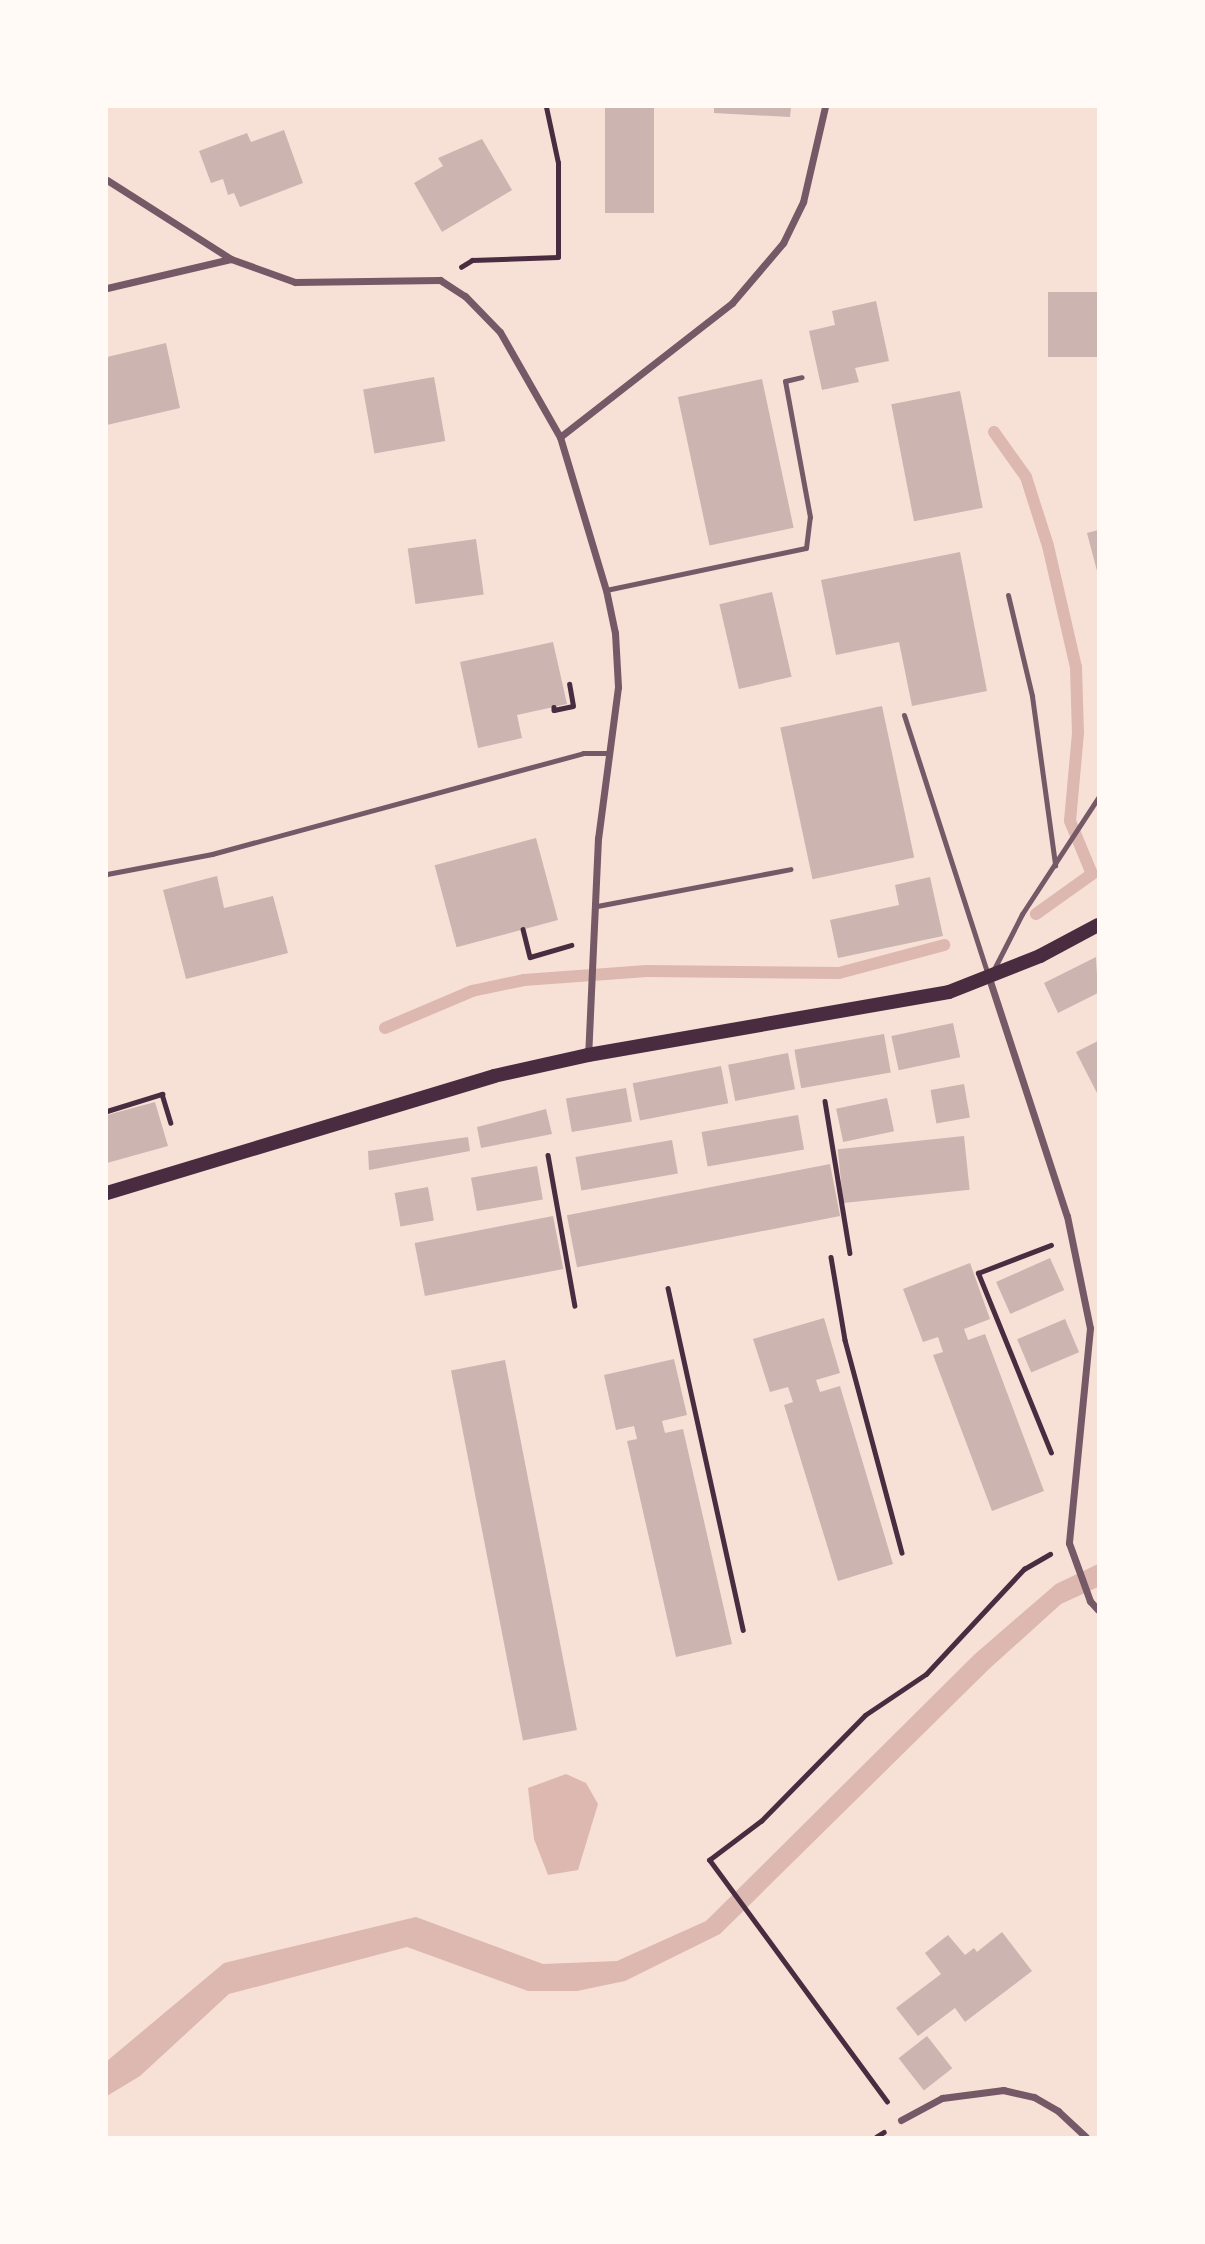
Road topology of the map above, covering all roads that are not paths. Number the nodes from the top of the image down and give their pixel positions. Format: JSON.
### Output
{"nodes":[{"id":1,"x":825,"y":107,"type":"edge"},
{"id":2,"x":107,"y":180,"type":"edge"},
{"id":3,"x":231,"y":259,"type":"junction"},
{"id":4,"x":107,"y":288,"type":"edge"},
{"id":5,"x":802,"y":377,"type":"dead end"},
{"id":6,"x":560,"y":437,"type":"junction"},
{"id":7,"x":606,"y":590,"type":"junction"},
{"id":8,"x":1009,"y":595,"type":"dead end"},
{"id":9,"x":904,"y":715,"type":"dead end"},
{"id":10,"x":608,"y":753,"type":"junction"},
{"id":11,"x":1098,"y":798,"type":"edge"},
{"id":12,"x":1055,"y":865,"type":"junction"},
{"id":13,"x":792,"y":869,"type":"dead end"},
{"id":14,"x":107,"y":874,"type":"edge"},
{"id":15,"x":597,"y":906,"type":"junction"},
{"id":16,"x":1098,"y":925,"type":"edge"},
{"id":17,"x":989,"y":978,"type":"junction"},
{"id":18,"x":588,"y":1055,"type":"junction"},
{"id":19,"x":107,"y":1193,"type":"edge"},
{"id":20,"x":1098,"y":1610,"type":"edge"},
{"id":21,"x":901,"y":2120,"type":"road end"},
{"id":22,"x":1086,"y":2137,"type":"edge"}],
"edges":[{"from":1,"to":6,"type":"street"},
{"from":2,"to":3,"type":"street"},
{"from":3,"to":4,"type":"street"},
{"from":3,"to":6,"type":"street"},
{"from":5,"to":7,"type":"lane"},
{"from":6,"to":7,"type":"street"},
{"from":7,"to":10,"type":"street"},
{"from":8,"to":12,"type":"lane"},
{"from":9,"to":17,"type":"lane"},
{"from":10,"to":14,"type":"lane"},
{"from":10,"to":15,"type":"street"},
{"from":11,"to":12,"type":"lane"},
{"from":12,"to":17,"type":"lane"},
{"from":13,"to":15,"type":"lane"},
{"from":15,"to":18,"type":"street"},
{"from":16,"to":17,"type":"main road"},
{"from":17,"to":18,"type":"main road"},
{"from":17,"to":20,"type":"street"},
{"from":18,"to":19,"type":"main road"},
{"from":21,"to":22,"type":"street"}]}
